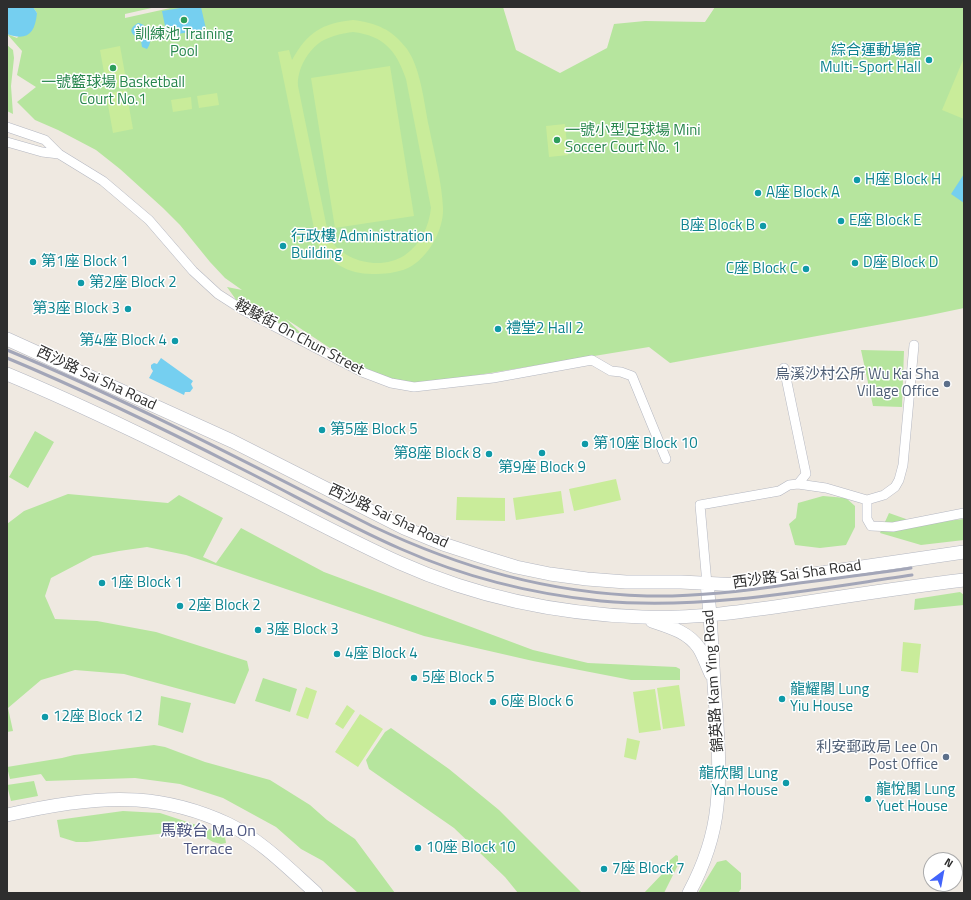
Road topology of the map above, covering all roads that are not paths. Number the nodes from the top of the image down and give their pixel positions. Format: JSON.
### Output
{"nodes":[{"id":1,"x":7,"y":127,"type":"edge"},
{"id":2,"x":7,"y":142,"type":"edge"},
{"id":3,"x":59,"y":154,"type":"junction"},
{"id":4,"x":7,"y":339,"type":"edge"},
{"id":5,"x":914,"y":345,"type":"dead end"},
{"id":6,"x":784,"y":368,"type":"dead end"},
{"id":7,"x":7,"y":374,"type":"edge"},
{"id":8,"x":666,"y":459,"type":"dead end"},
{"id":9,"x":798,"y":484,"type":"junction"},
{"id":10,"x":867,"y":500,"type":"junction"},
{"id":11,"x":964,"y":513,"type":"edge"},
{"id":12,"x":964,"y":552,"type":"edge"},
{"id":13,"x":964,"y":580,"type":"edge"},
{"id":14,"x":707,"y":584,"type":"junction"},
{"id":15,"x":710,"y":615,"type":"junction"},
{"id":16,"x":642,"y":618,"type":"junction"},
{"id":17,"x":714,"y":681,"type":"junction"},
{"id":18,"x":7,"y":815,"type":"edge"},
{"id":19,"x":316,"y":893,"type":"edge"},
{"id":20,"x":689,"y":893,"type":"edge"}],
"edges":[{"from":1,"to":3,"type":"street","name":"鞍駿街 On Chun Street"},
{"from":2,"to":3,"type":"street","name":"鞍駿街 On Chun Street"},
{"from":3,"to":8,"type":"street","name":"鞍駿街 On Chun Street"},
{"from":4,"to":14,"type":"main road","name":"西沙路 Sai Sha Road"},
{"from":5,"to":10,"type":"street"},
{"from":6,"to":9,"type":"street"},
{"from":7,"to":16,"type":"main road","name":"西沙路 Sai Sha Road"},
{"from":9,"to":10,"type":"street"},
{"from":9,"to":14,"type":"street"},
{"from":10,"to":11,"type":"street"},
{"from":12,"to":14,"type":"main road","name":"西沙路 Sai Sha Road"},
{"from":13,"to":15,"type":"main road","name":"西沙路 Sai Sha Road"},
{"from":14,"to":15,"type":"main road","name":"錦英路 Kam Ying Road"},
{"from":15,"to":16,"type":"main road","name":"西沙路 Sai Sha Road"},
{"from":15,"to":17,"type":"main road","name":"錦英路 Kam Ying Road"},
{"from":16,"to":17,"type":"main road"},
{"from":17,"to":20,"type":"main road","name":"錦英路 Kam Ying Road"},
{"from":18,"to":19,"type":"main road"}]}
